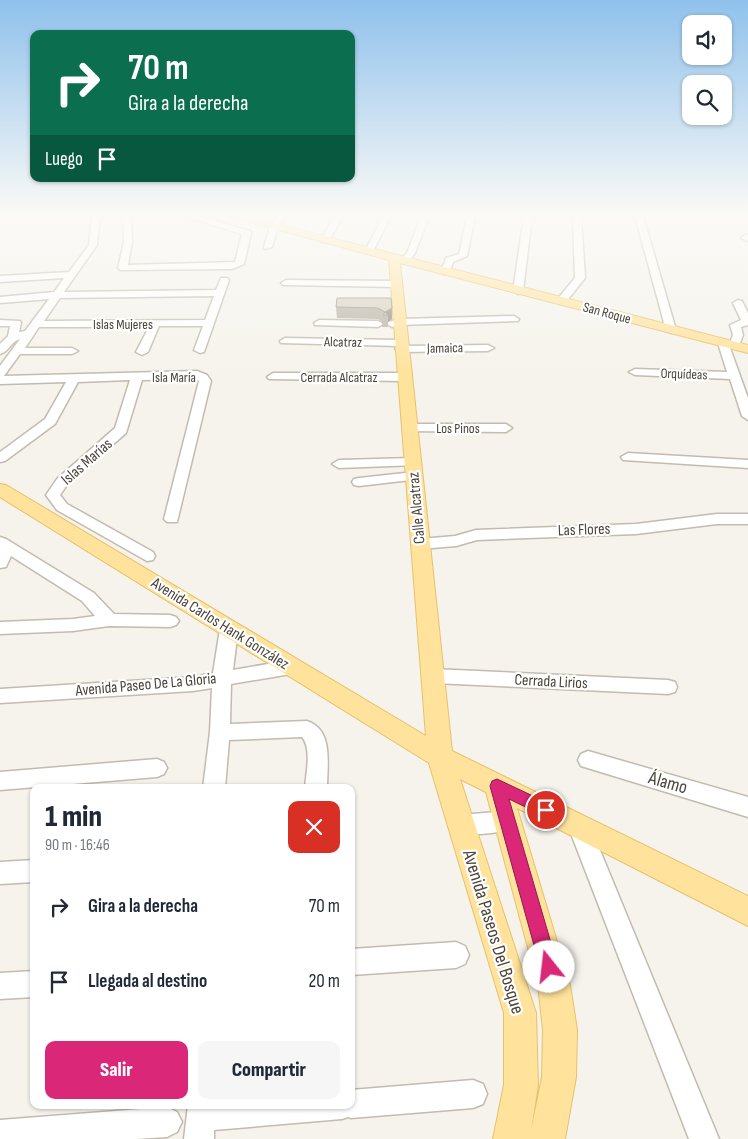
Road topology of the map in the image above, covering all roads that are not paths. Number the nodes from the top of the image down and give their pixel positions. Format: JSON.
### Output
{"nodes":[{"id":1,"x":74,"y":269,"type":"edge"},
{"id":2,"x":398,"y":269,"type":"edge"},
{"id":3,"x":435,"y":269,"type":"edge"},
{"id":4,"x":521,"y":269,"type":"edge"},
{"id":5,"x":580,"y":269,"type":"edge"},
{"id":6,"x":654,"y":269,"type":"edge"},
{"id":7,"x":446,"y":272,"type":"joint"},
{"id":8,"x":70,"y":275,"type":"junction"},
{"id":9,"x":0,"y":279,"type":"edge"},
{"id":10,"x":224,"y":280,"type":"dead end"},
{"id":11,"x":286,"y":283,"type":"dead end"},
{"id":12,"x":396,"y":284,"type":"junction"},
{"id":13,"x":518,"y":291,"type":"junction"},
{"id":14,"x":220,"y":293,"type":"junction"},
{"id":15,"x":59,"y":295,"type":"junction"},
{"id":16,"x":0,"y":300,"type":"edge"},
{"id":17,"x":561,"y":301,"type":"junction"},
{"id":18,"x":738,"y":303,"type":"dead end"},
{"id":19,"x":514,"y":319,"type":"dead end"},
{"id":20,"x":0,"y":323,"type":"edge"},
{"id":21,"x":210,"y":323,"type":"junction"},
{"id":22,"x":35,"y":324,"type":"junction"},
{"id":23,"x":155,"y":324,"type":"junction"},
{"id":24,"x":378,"y":324,"type":"dead end"},
{"id":25,"x":671,"y":330,"type":"junction"},
{"id":26,"x":28,"y":334,"type":"junction"},
{"id":27,"x":399,"y":334,"type":"junction"},
{"id":28,"x":13,"y":337,"type":"junction"},
{"id":29,"x":284,"y":341,"type":"dead end"},
{"id":30,"x":728,"y":345,"type":"junction"},
{"id":31,"x":488,"y":348,"type":"dead end"},
{"id":32,"x":748,"y":349,"type":"edge"},
{"id":33,"x":200,"y":350,"type":"dead end"},
{"id":34,"x":0,"y":351,"type":"edge"},
{"id":35,"x":17,"y":351,"type":"junction"},
{"id":36,"x":72,"y":351,"type":"dead end"},
{"id":37,"x":142,"y":352,"type":"dead end"},
{"id":38,"x":635,"y":372,"type":"dead end"},
{"id":39,"x":0,"y":374,"type":"edge"},
{"id":40,"x":734,"y":376,"type":"junction"},
{"id":41,"x":137,"y":377,"type":"junction"},
{"id":42,"x":273,"y":377,"type":"dead end"},
{"id":43,"x":404,"y":377,"type":"junction"},
{"id":44,"x":74,"y":379,"type":"junction"},
{"id":45,"x":0,"y":380,"type":"edge"},
{"id":46,"x":748,"y":416,"type":"edge"},
{"id":47,"x":410,"y":428,"type":"junction"},
{"id":48,"x":506,"y":428,"type":"dead end"},
{"id":49,"x":628,"y":457,"type":"dead end"},
{"id":50,"x":0,"y":458,"type":"edge"},
{"id":51,"x":339,"y":464,"type":"dead end"},
{"id":52,"x":748,"y":464,"type":"edge"},
{"id":53,"x":413,"y":469,"type":"junction"},
{"id":54,"x":359,"y":482,"type":"dead end"},
{"id":55,"x":0,"y":488,"type":"edge"},
{"id":56,"x":172,"y":519,"type":"dead end"},
{"id":57,"x":748,"y":519,"type":"edge"},
{"id":58,"x":420,"y":544,"type":"junction"},
{"id":59,"x":2,"y":551,"type":"edge"},
{"id":60,"x":148,"y":556,"type":"dead end"},
{"id":61,"x":108,"y":620,"type":"junction"},
{"id":62,"x":170,"y":621,"type":"dead end"},
{"id":63,"x":0,"y":628,"type":"edge"},
{"id":64,"x":229,"y":630,"type":"junction"},
{"id":65,"x":291,"y":667,"type":"junction"},
{"id":66,"x":433,"y":676,"type":"junction"},
{"id":67,"x":222,"y":678,"type":"junction"},
{"id":68,"x":668,"y":687,"type":"dead end"},
{"id":69,"x":0,"y":696,"type":"edge"},
{"id":70,"x":220,"y":732,"type":"junction"},
{"id":71,"x":440,"y":757,"type":"junction"},
{"id":72,"x":588,"y":760,"type":"dead end"},
{"id":73,"x":157,"y":768,"type":"dead end"},
{"id":74,"x":0,"y":781,"type":"edge"},
{"id":75,"x":214,"y":784,"type":"edge"},
{"id":76,"x":316,"y":784,"type":"edge"},
{"id":77,"x":497,"y":786,"type":"junction"},
{"id":78,"x":748,"y":807,"type":"edge"},
{"id":79,"x":507,"y":821,"type":"junction"},
{"id":80,"x":461,"y":825,"type":"junction"},
{"id":81,"x":579,"y":826,"type":"junction"},
{"id":82,"x":30,"y":871,"type":"edge"},
{"id":83,"x":0,"y":873,"type":"edge"},
{"id":84,"x":748,"y":910,"type":"edge"},
{"id":85,"x":456,"y":955,"type":"dead end"},
{"id":86,"x":355,"y":962,"type":"edge"},
{"id":87,"x":30,"y":984,"type":"edge"},
{"id":88,"x":0,"y":986,"type":"edge"},
{"id":89,"x":473,"y":1094,"type":"dead end"},
{"id":90,"x":355,"y":1104,"type":"edge"},
{"id":91,"x":304,"y":1109,"type":"edge"},
{"id":92,"x":200,"y":1120,"type":"edge"},
{"id":93,"x":167,"y":1122,"type":"dead end"},
{"id":94,"x":0,"y":1135,"type":"edge"},
{"id":95,"x":511,"y":1139,"type":"edge"},
{"id":96,"x":548,"y":1139,"type":"edge"},
{"id":97,"x":704,"y":1139,"type":"edge"}],
"edges":[{"from":1,"to":8,"type":"street"},
{"from":2,"to":12,"type":"main road","name":"Calle Alcatraz"},
{"from":3,"to":7,"type":"main road","name":"San Roque"},
{"from":4,"to":13,"type":"street"},
{"from":5,"to":17,"type":"street"},
{"from":6,"to":25,"type":"street"},
{"from":7,"to":13,"type":"main road","name":"San Roque"},
{"from":8,"to":9,"type":"street"},
{"from":8,"to":15,"type":"street"},
{"from":10,"to":14,"type":"street"},
{"from":11,"to":12,"type":"street"},
{"from":12,"to":27,"type":"main road","name":"Calle Alcatraz"},
{"from":13,"to":17,"type":"main road","name":"San Roque"},
{"from":14,"to":15,"type":"street"},
{"from":14,"to":21,"type":"street"},
{"from":15,"to":16,"type":"street"},
{"from":15,"to":22,"type":"street"},
{"from":17,"to":25,"type":"main road","name":"San Roque"},
{"from":18,"to":30,"type":"street"},
{"from":19,"to":27,"type":"street"},
{"from":20,"to":28,"type":"street"},
{"from":21,"to":23,"type":"street","name":"Islas Mujeres"},
{"from":21,"to":33,"type":"street"},
{"from":22,"to":23,"type":"street","name":"Islas Mujeres"},
{"from":22,"to":26,"type":"street"},
{"from":23,"to":37,"type":"street"},
{"from":24,"to":27,"type":"street"},
{"from":25,"to":30,"type":"main road","name":"San Roque"},
{"from":26,"to":28,"type":"street"},
{"from":26,"to":35,"type":"street"},
{"from":27,"to":29,"type":"street","name":"Alcatraz"},
{"from":27,"to":31,"type":"street","name":"Jamaica"},
{"from":27,"to":43,"type":"main road","name":"Calle Alcatraz"},
{"from":28,"to":34,"type":"street"},
{"from":30,"to":32,"type":"main road","name":"San Roque"},
{"from":30,"to":40,"type":"street"},
{"from":35,"to":36,"type":"street"},
{"from":35,"to":39,"type":"street"},
{"from":38,"to":40,"type":"street","name":"Orquídeas"},
{"from":40,"to":46,"type":"street"},
{"from":41,"to":44,"type":"street","name":"Isla María"},
{"from":41,"to":56,"type":"street","name":"Isla María"},
{"from":41,"to":60,"type":"street","name":"Islas Marías"},
{"from":42,"to":43,"type":"street","name":"Cerrada Alcatraz"},
{"from":43,"to":47,"type":"main road","name":"Calle Alcatraz"},
{"from":44,"to":45,"type":"street","name":"Isla María"},
{"from":44,"to":50,"type":"street"},
{"from":47,"to":48,"type":"street","name":"Los Pinos"},
{"from":47,"to":53,"type":"main road","name":"Calle Alcatraz"},
{"from":49,"to":52,"type":"street"},
{"from":51,"to":53,"type":"street"},
{"from":53,"to":54,"type":"street"},
{"from":53,"to":58,"type":"main road","name":"Calle Alcatraz"},
{"from":55,"to":64,"type":"main road","name":"Avenida Carlos Hank González"},
{"from":57,"to":58,"type":"street","name":"Las Flores"},
{"from":58,"to":66,"type":"main road","name":"Calle Alcatraz"},
{"from":59,"to":61,"type":"street"},
{"from":61,"to":62,"type":"street"},
{"from":61,"to":63,"type":"street"},
{"from":64,"to":65,"type":"main road","name":"Avenida Carlos Hank González"},
{"from":64,"to":67,"type":"street"},
{"from":65,"to":67,"type":"street","name":"Avenida Paseo De La Gloria"},
{"from":65,"to":71,"type":"main road","name":"Avenida Carlos Hank González"},
{"from":66,"to":68,"type":"street","name":"Cerrada Lirios"},
{"from":66,"to":71,"type":"main road","name":"Calle Alcatraz"},
{"from":67,"to":69,"type":"street","name":"Avenida Paseo De La Gloria"},
{"from":67,"to":70,"type":"street"},
{"from":70,"to":75,"type":"street"},
{"from":70,"to":76,"type":"street"},
{"from":71,"to":77,"type":"main road","name":"Avenida Carlos Hank González"},
{"from":71,"to":80,"type":"main road","name":"Avenida Paseos Del Bosque"},
{"from":72,"to":78,"type":"street","name":"Álamo"},
{"from":73,"to":74,"type":"street"},
{"from":77,"to":79,"type":"main road"},
{"from":77,"to":81,"type":"main road","name":"Avenida Carlos Hank González"},
{"from":79,"to":80,"type":"street"},
{"from":79,"to":96,"type":"main road"},
{"from":80,"to":95,"type":"main road","name":"Avenida Paseos Del Bosque"},
{"from":81,"to":84,"type":"main road","name":"Avenida Carlos Hank González"},
{"from":81,"to":97,"type":"street"},
{"from":82,"to":83,"type":"street"},
{"from":85,"to":86,"type":"street"},
{"from":87,"to":88,"type":"street"},
{"from":89,"to":90,"type":"street"},
{"from":91,"to":92,"type":"street"},
{"from":93,"to":94,"type":"street"}]}
